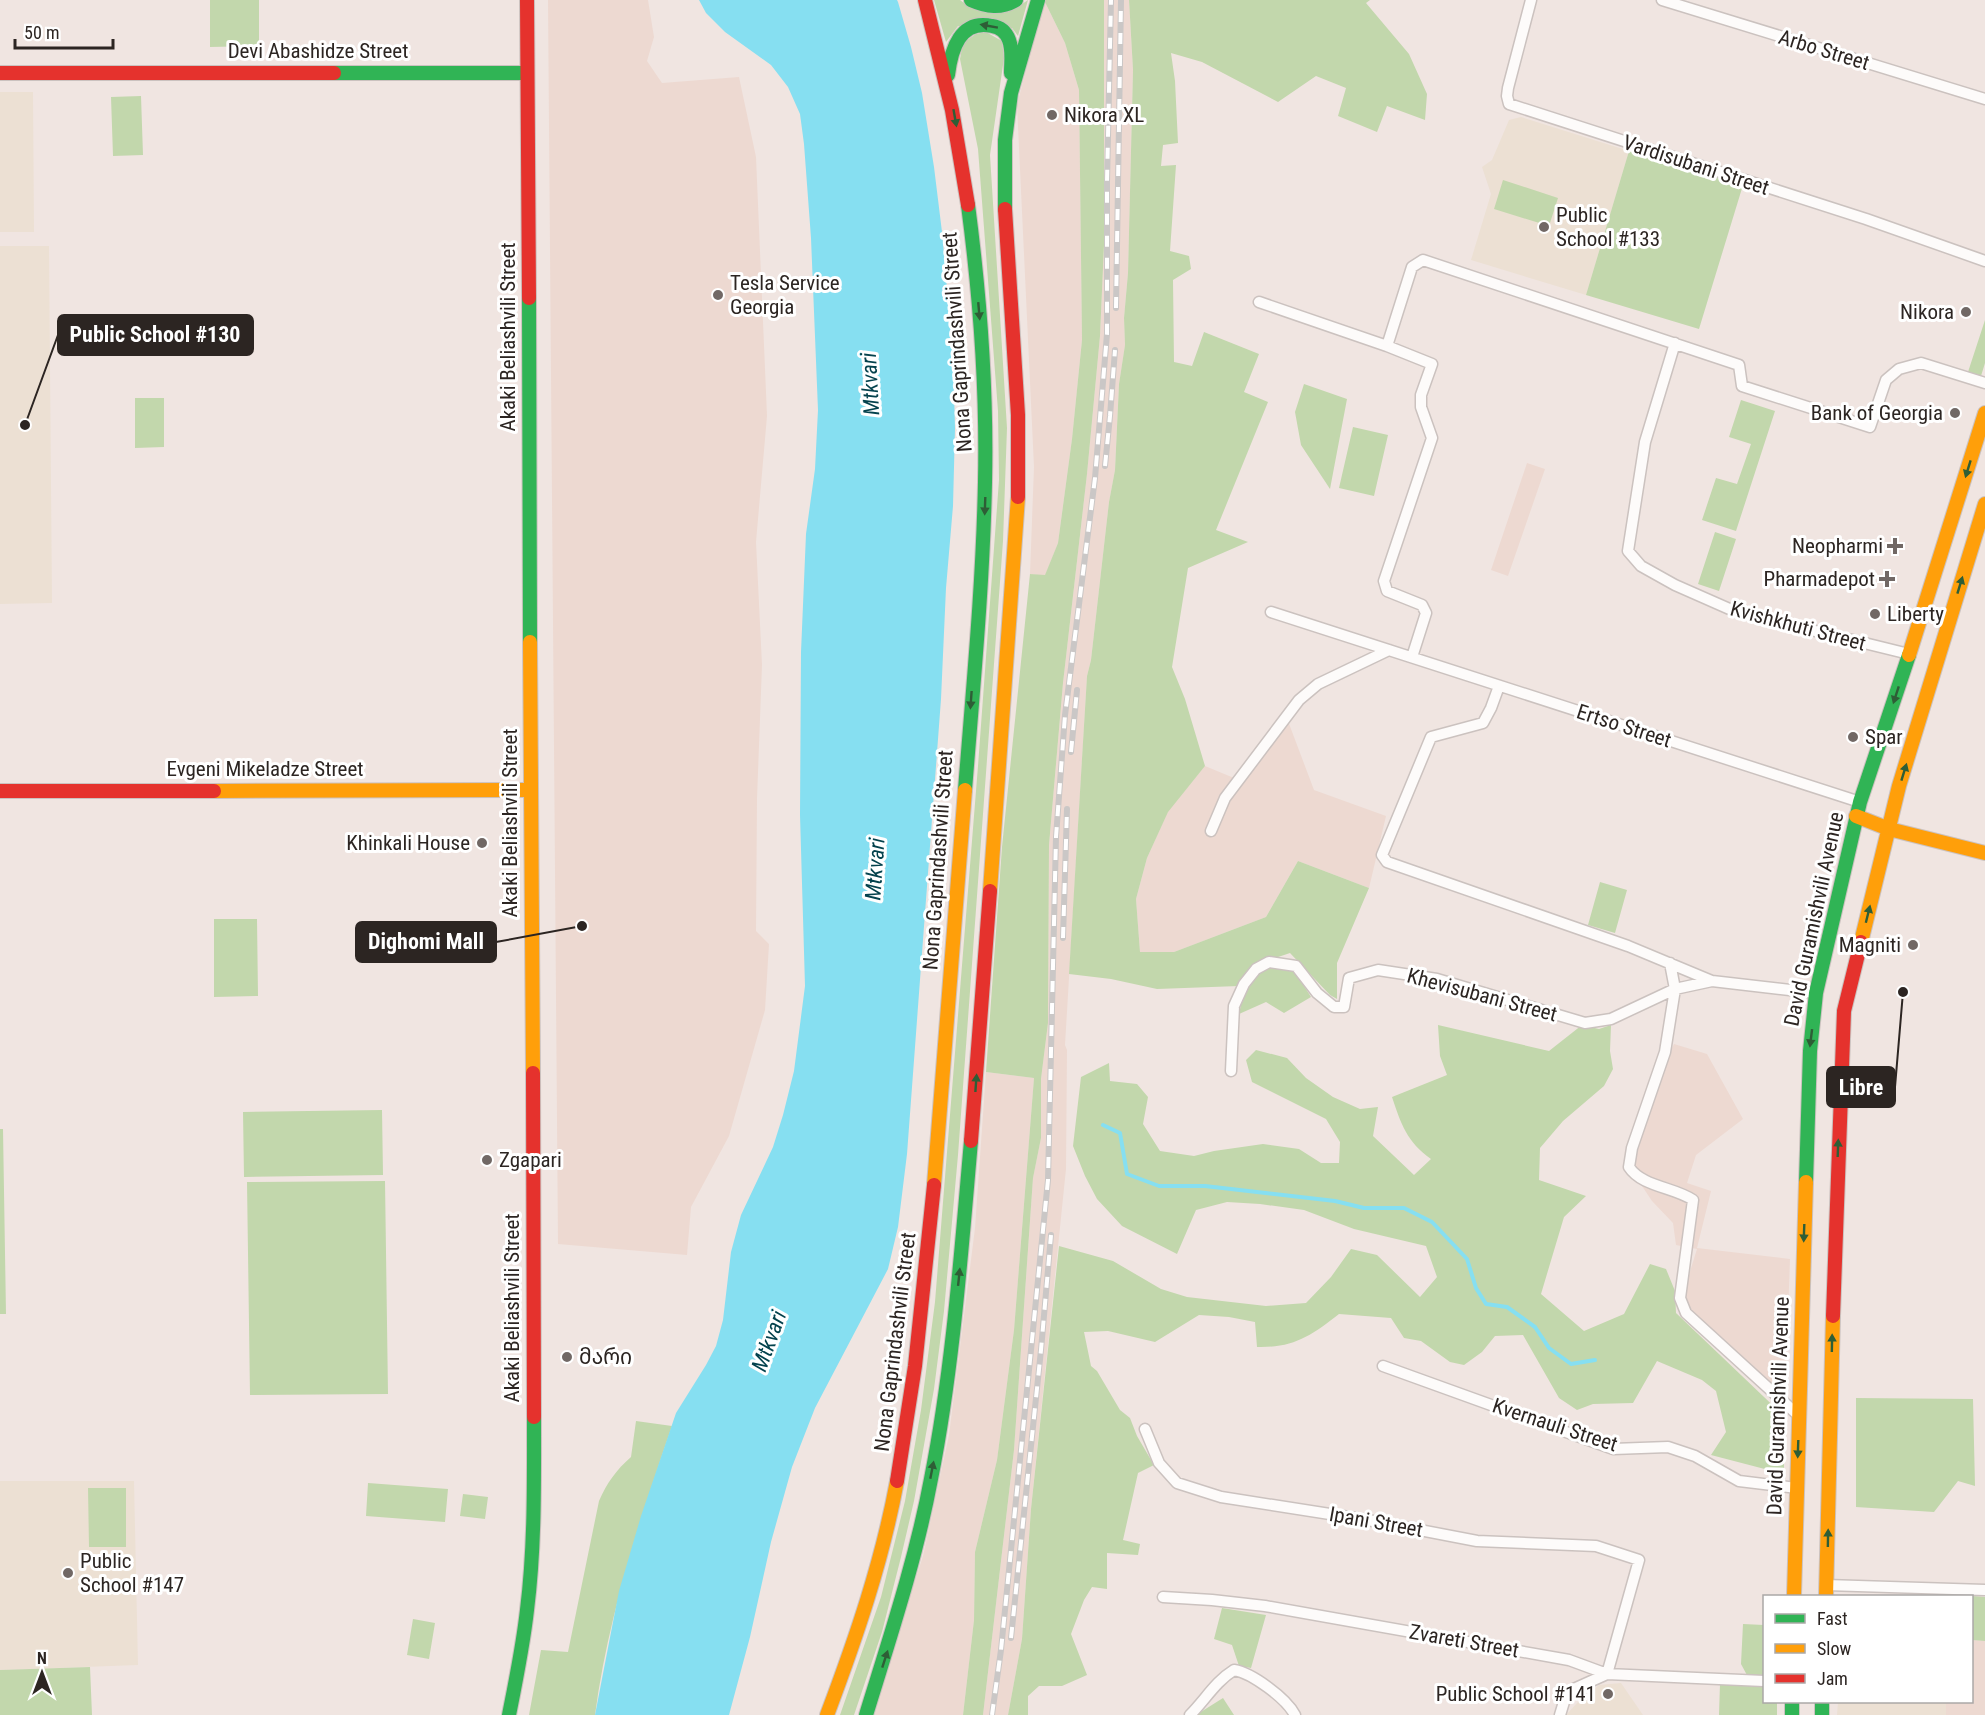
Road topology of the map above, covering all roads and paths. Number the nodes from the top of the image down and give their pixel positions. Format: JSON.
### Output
{"nodes":[{"id":1,"x":527,"y":0,"type":"edge"},
{"id":2,"x":925,"y":0,"type":"edge"},
{"id":3,"x":971,"y":0,"type":"edge"},
{"id":4,"x":1016,"y":0,"type":"edge"},
{"id":5,"x":1038,"y":0,"type":"edge"},
{"id":6,"x":1531,"y":0,"type":"edge"},
{"id":7,"x":1662,"y":0,"type":"edge"},
{"id":8,"x":0,"y":73,"type":"edge"},
{"id":9,"x":527,"y":73,"type":"junction"},
{"id":10,"x":947,"y":82,"type":"junction"},
{"id":11,"x":1011,"y":93,"type":"junction"},
{"id":12,"x":1985,"y":99,"type":"edge"},
{"id":13,"x":1985,"y":261,"type":"edge"},
{"id":14,"x":1259,"y":302,"type":"dead end"},
{"id":15,"x":1675,"y":344,"type":"junction"},
{"id":16,"x":1387,"y":346,"type":"junction"},
{"id":17,"x":1985,"y":383,"type":"edge"},
{"id":18,"x":1985,"y":413,"type":"edge"},
{"id":19,"x":1985,"y":504,"type":"edge"},
{"id":20,"x":1271,"y":612,"type":"dead end"},
{"id":21,"x":1389,"y":650,"type":"junction"},
{"id":22,"x":1909,"y":654,"type":"junction"},
{"id":23,"x":1412,"y":657,"type":"junction"},
{"id":24,"x":1498,"y":686,"type":"junction"},
{"id":25,"x":531,"y":790,"type":"junction"},
{"id":26,"x":0,"y":791,"type":"edge"},
{"id":27,"x":1860,"y":802,"type":"junction"},
{"id":28,"x":1856,"y":816,"type":"junction"},
{"id":29,"x":1889,"y":829,"type":"junction"},
{"id":30,"x":1211,"y":831,"type":"dead end"},
{"id":31,"x":1985,"y":853,"type":"edge"},
{"id":32,"x":1670,"y":963,"type":"junction"},
{"id":33,"x":1712,"y":981,"type":"junction"},
{"id":34,"x":1675,"y":989,"type":"junction"},
{"id":35,"x":1816,"y":993,"type":"junction"},
{"id":36,"x":1231,"y":1071,"type":"dead end"},
{"id":37,"x":1383,"y":1366,"type":"dead end"},
{"id":38,"x":1800,"y":1416,"type":"junction"},
{"id":39,"x":1144,"y":1429,"type":"dead end"},
{"id":40,"x":1797,"y":1488,"type":"junction"},
{"id":41,"x":1810,"y":1588,"type":"edge"},
{"id":42,"x":1985,"y":1590,"type":"edge"},
{"id":43,"x":1163,"y":1597,"type":"dead end"},
{"id":44,"x":1607,"y":1674,"type":"junction"},
{"id":45,"x":1763,"y":1681,"type":"edge"},
{"id":46,"x":509,"y":1715,"type":"edge"},
{"id":47,"x":827,"y":1715,"type":"edge"},
{"id":48,"x":866,"y":1715,"type":"edge"},
{"id":49,"x":1190,"y":1715,"type":"edge"},
{"id":50,"x":1295,"y":1715,"type":"edge"},
{"id":51,"x":1560,"y":1715,"type":"edge"}],
"edges":[{"from":1,"to":9,"type":"main road","name":"Akaki Beliashvili Street"},
{"from":2,"to":10,"type":"main road","name":"Nona Gaprindashvili Street"},
{"from":3,"to":4,"type":"main road"},
{"from":5,"to":11,"type":"main road"},
{"from":6,"to":13,"type":"street","name":"Vardisubani Street"},
{"from":7,"to":12,"type":"street","name":"Arbo Street"},
{"from":8,"to":9,"type":"main road","name":"Devi Abashidze Street"},
{"from":9,"to":25,"type":"main road","name":"Akaki Beliashvili Street"},
{"from":11,"to":10,"type":"main road","one_way":true},
{"from":10,"to":47,"type":"main road","name":"Nona Gaprindashvili Street","one_way":true},
{"from":48,"to":11,"type":"main road","one_way":true},
{"from":14,"to":16,"type":"street"},
{"from":15,"to":16,"type":"street"},
{"from":15,"to":17,"type":"street"},
{"from":15,"to":22,"type":"street","name":"Kvishkhuti Street"},
{"from":16,"to":23,"type":"street"},
{"from":18,"to":22,"type":"main road","name":"David Guramishvili Avenue","one_way":true},
{"from":29,"to":19,"type":"main road","one_way":true},
{"from":20,"to":21,"type":"street","name":"Ertso Street"},
{"from":21,"to":23,"type":"street","name":"Ertso Street"},
{"from":21,"to":30,"type":"street"},
{"from":22,"to":27,"type":"main road","name":"David Guramishvili Avenue","one_way":true},
{"from":23,"to":24,"type":"street","name":"Ertso Street"},
{"from":24,"to":27,"type":"street","name":"Ertso Street"},
{"from":24,"to":32,"type":"street","name":"Khevisubani Street"},
{"from":25,"to":26,"type":"main road","name":"Evgeni Mikeladze Street"},
{"from":25,"to":46,"type":"main road","name":"Akaki Beliashvili Street"},
{"from":27,"to":28,"type":"main road","name":"David Guramishvili Avenue"},
{"from":28,"to":29,"type":"main road"},
{"from":28,"to":35,"type":"main road","name":"David Guramishvili Avenue"},
{"from":29,"to":31,"type":"main road"},
{"from":41,"to":29,"type":"main road","one_way":true},
{"from":32,"to":33,"type":"street","name":"Khevisubani Street"},
{"from":32,"to":34,"type":"street"},
{"from":33,"to":34,"type":"street","name":"Khevisubani Street"},
{"from":33,"to":35,"type":"street","name":"Khevisubani Street"},
{"from":34,"to":36,"type":"street","name":"Khevisubani Street"},
{"from":34,"to":38,"type":"street"},
{"from":35,"to":38,"type":"main road","name":"David Guramishvili Avenue","one_way":true},
{"from":37,"to":40,"type":"street","name":"Kvernauli Street"},
{"from":38,"to":40,"type":"main road","name":"David Guramishvili Avenue","one_way":true},
{"from":39,"to":44,"type":"street","name":"Ipani Street"},
{"from":40,"to":41,"type":"main road","name":"David Guramishvili Avenue"},
{"from":41,"to":42,"type":"street"},
{"from":43,"to":44,"type":"street","name":"Zvareti Street"},
{"from":44,"to":45,"type":"street","name":"Zvareti Street"},
{"from":44,"to":51,"type":"street"},
{"from":49,"to":50,"type":"street"}]}
